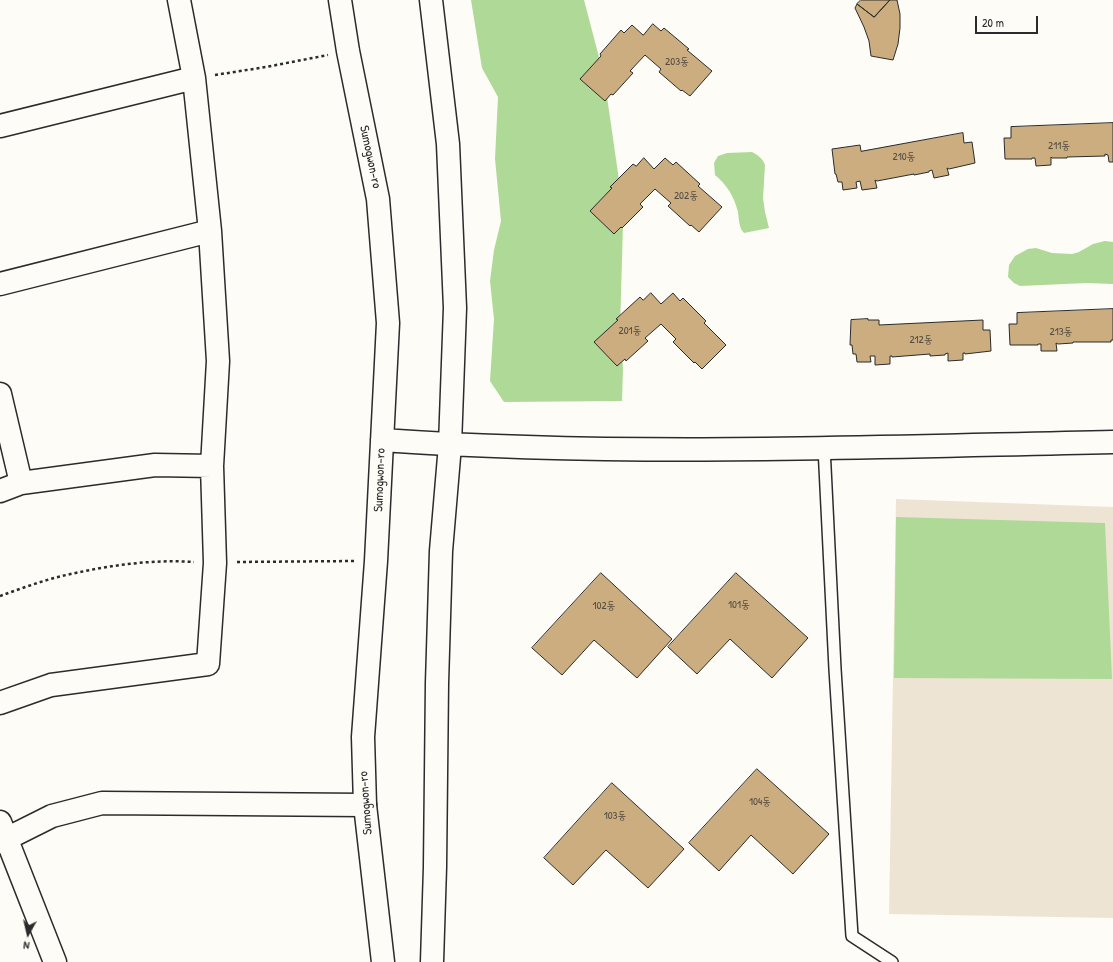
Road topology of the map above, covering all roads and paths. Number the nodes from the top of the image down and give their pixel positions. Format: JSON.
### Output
{"nodes":[{"id":1,"x":179,"y":0,"type":"edge"},
{"id":2,"x":340,"y":0,"type":"edge"},
{"id":3,"x":431,"y":0,"type":"edge"},
{"id":4,"x":348,"y":51,"type":"junction"},
{"id":5,"x":194,"y":78,"type":"junction"},
{"id":6,"x":0,"y":126,"type":"edge"},
{"id":7,"x":210,"y":231,"type":"junction"},
{"id":8,"x":0,"y":284,"type":"edge"},
{"id":9,"x":0,"y":394,"type":"edge"},
{"id":10,"x":382,"y":440,"type":"junction"},
{"id":11,"x":1113,"y":442,"type":"edge"},
{"id":12,"x":450,"y":445,"type":"junction"},
{"id":13,"x":824,"y":447,"type":"junction"},
{"id":14,"x":212,"y":466,"type":"junction"},
{"id":15,"x":21,"y":482,"type":"junction"},
{"id":16,"x":0,"y":491,"type":"edge"},
{"id":17,"x":376,"y":561,"type":"junction"},
{"id":18,"x":215,"y":563,"type":"junction"},
{"id":19,"x":0,"y":596,"type":"edge"},
{"id":20,"x":0,"y":703,"type":"edge"},
{"id":21,"x":365,"y":805,"type":"junction"},
{"id":22,"x":2,"y":835,"type":"edge"},
{"id":23,"x":55,"y":962,"type":"edge"},
{"id":24,"x":383,"y":962,"type":"edge"},
{"id":25,"x":432,"y":962,"type":"edge"},
{"id":26,"x":892,"y":962,"type":"edge"}],
"edges":[{"from":1,"to":5,"type":"street"},
{"from":2,"to":4,"type":"street","name":"Sumogwon-ro"},
{"from":3,"to":12,"type":"street"},
{"from":4,"to":5,"type":"path"},
{"from":4,"to":10,"type":"street","name":"Sumogwon-ro"},
{"from":5,"to":6,"type":"street"},
{"from":5,"to":7,"type":"street"},
{"from":7,"to":8,"type":"street"},
{"from":7,"to":14,"type":"street"},
{"from":9,"to":15,"type":"street"},
{"from":10,"to":12,"type":"street"},
{"from":10,"to":17,"type":"street","name":"Sumogwon-ro"},
{"from":11,"to":13,"type":"street"},
{"from":12,"to":13,"type":"street"},
{"from":12,"to":25,"type":"street"},
{"from":13,"to":26,"type":"lane"},
{"from":14,"to":15,"type":"street"},
{"from":14,"to":18,"type":"street"},
{"from":15,"to":16,"type":"street"},
{"from":17,"to":18,"type":"path"},
{"from":17,"to":21,"type":"street","name":"Sumogwon-ro"},
{"from":18,"to":19,"type":"path"},
{"from":18,"to":20,"type":"street"},
{"from":21,"to":22,"type":"street"},
{"from":21,"to":24,"type":"street","name":"Sumogwon-ro"},
{"from":22,"to":23,"type":"street"}]}
